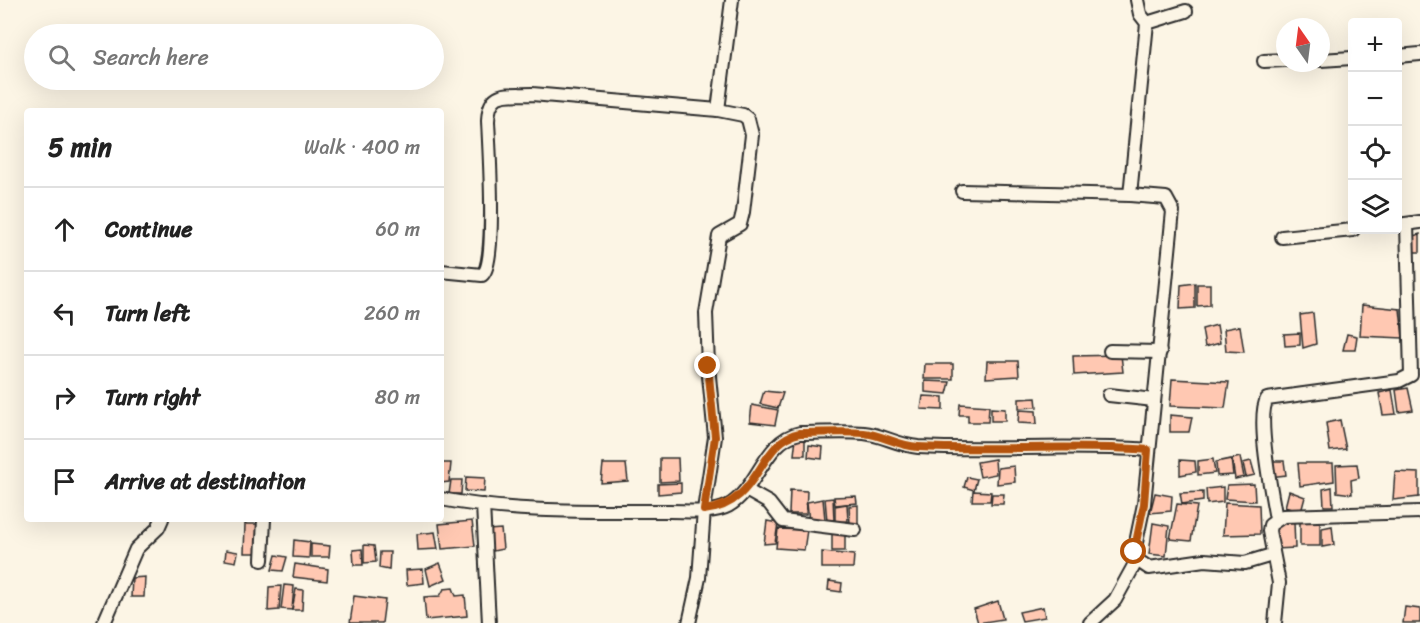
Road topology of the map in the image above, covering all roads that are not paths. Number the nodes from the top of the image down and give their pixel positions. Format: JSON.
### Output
{"nodes":[{"id":1,"x":732,"y":0,"type":"edge"},
{"id":2,"x":1137,"y":0,"type":"edge"},
{"id":3,"x":1186,"y":11,"type":"dead end"},
{"id":4,"x":1148,"y":23,"type":"junction"},
{"id":5,"x":1420,"y":54,"type":"edge"},
{"id":6,"x":1402,"y":56,"type":"edge"},
{"id":7,"x":1348,"y":58,"type":"edge"},
{"id":8,"x":1330,"y":59,"type":"edge"},
{"id":9,"x":1276,"y":60,"type":"edge"},
{"id":10,"x":1264,"y":61,"type":"dead end"},
{"id":11,"x":718,"y":110,"type":"junction"},
{"id":12,"x":962,"y":191,"type":"dead end"},
{"id":13,"x":1130,"y":195,"type":"junction"},
{"id":14,"x":1408,"y":223,"type":"edge"},
{"id":15,"x":1348,"y":230,"type":"edge"},
{"id":16,"x":1282,"y":237,"type":"dead end"},
{"id":17,"x":444,"y":271,"type":"edge"},
{"id":18,"x":1110,"y":351,"type":"dead end"},
{"id":19,"x":1160,"y":352,"type":"junction"},
{"id":20,"x":1109,"y":395,"type":"dead end"},
{"id":21,"x":1154,"y":400,"type":"junction"},
{"id":22,"x":1148,"y":450,"type":"junction"},
{"id":23,"x":746,"y":490,"type":"junction"},
{"id":24,"x":444,"y":499,"type":"edge"},
{"id":25,"x":483,"y":505,"type":"junction"},
{"id":26,"x":704,"y":510,"type":"junction"},
{"id":27,"x":1420,"y":512,"type":"edge"},
{"id":28,"x":1276,"y":519,"type":"junction"},
{"id":29,"x":161,"y":522,"type":"edge"},
{"id":30,"x":264,"y":522,"type":"edge"},
{"id":31,"x":855,"y":530,"type":"dead end"},
{"id":32,"x":1272,"y":555,"type":"junction"},
{"id":33,"x":262,"y":560,"type":"dead end"},
{"id":34,"x":1137,"y":560,"type":"junction"},
{"id":35,"x":104,"y":623,"type":"edge"},
{"id":36,"x":489,"y":623,"type":"edge"},
{"id":37,"x":689,"y":623,"type":"edge"},
{"id":38,"x":1090,"y":623,"type":"edge"},
{"id":39,"x":1275,"y":623,"type":"edge"}],
"edges":[{"from":1,"to":11,"type":"street"},
{"from":2,"to":4,"type":"street"},
{"from":3,"to":4,"type":"street"},
{"from":4,"to":13,"type":"street"},
{"from":5,"to":6,"type":"street"},
{"from":7,"to":8,"type":"street"},
{"from":9,"to":10,"type":"street"},
{"from":11,"to":17,"type":"street"},
{"from":11,"to":26,"type":"street"},
{"from":12,"to":13,"type":"street"},
{"from":13,"to":19,"type":"street"},
{"from":14,"to":28,"type":"street"},
{"from":15,"to":16,"type":"street"},
{"from":18,"to":19,"type":"street"},
{"from":19,"to":21,"type":"street"},
{"from":20,"to":21,"type":"street"},
{"from":21,"to":22,"type":"street"},
{"from":22,"to":23,"type":"street"},
{"from":22,"to":34,"type":"street"},
{"from":23,"to":26,"type":"street"},
{"from":23,"to":31,"type":"street"},
{"from":24,"to":25,"type":"street"},
{"from":25,"to":26,"type":"street"},
{"from":25,"to":36,"type":"street"},
{"from":26,"to":37,"type":"street"},
{"from":27,"to":28,"type":"street"},
{"from":28,"to":32,"type":"street"},
{"from":29,"to":35,"type":"street"},
{"from":30,"to":33,"type":"street"},
{"from":32,"to":34,"type":"street"},
{"from":32,"to":39,"type":"street"},
{"from":34,"to":38,"type":"street"}]}
